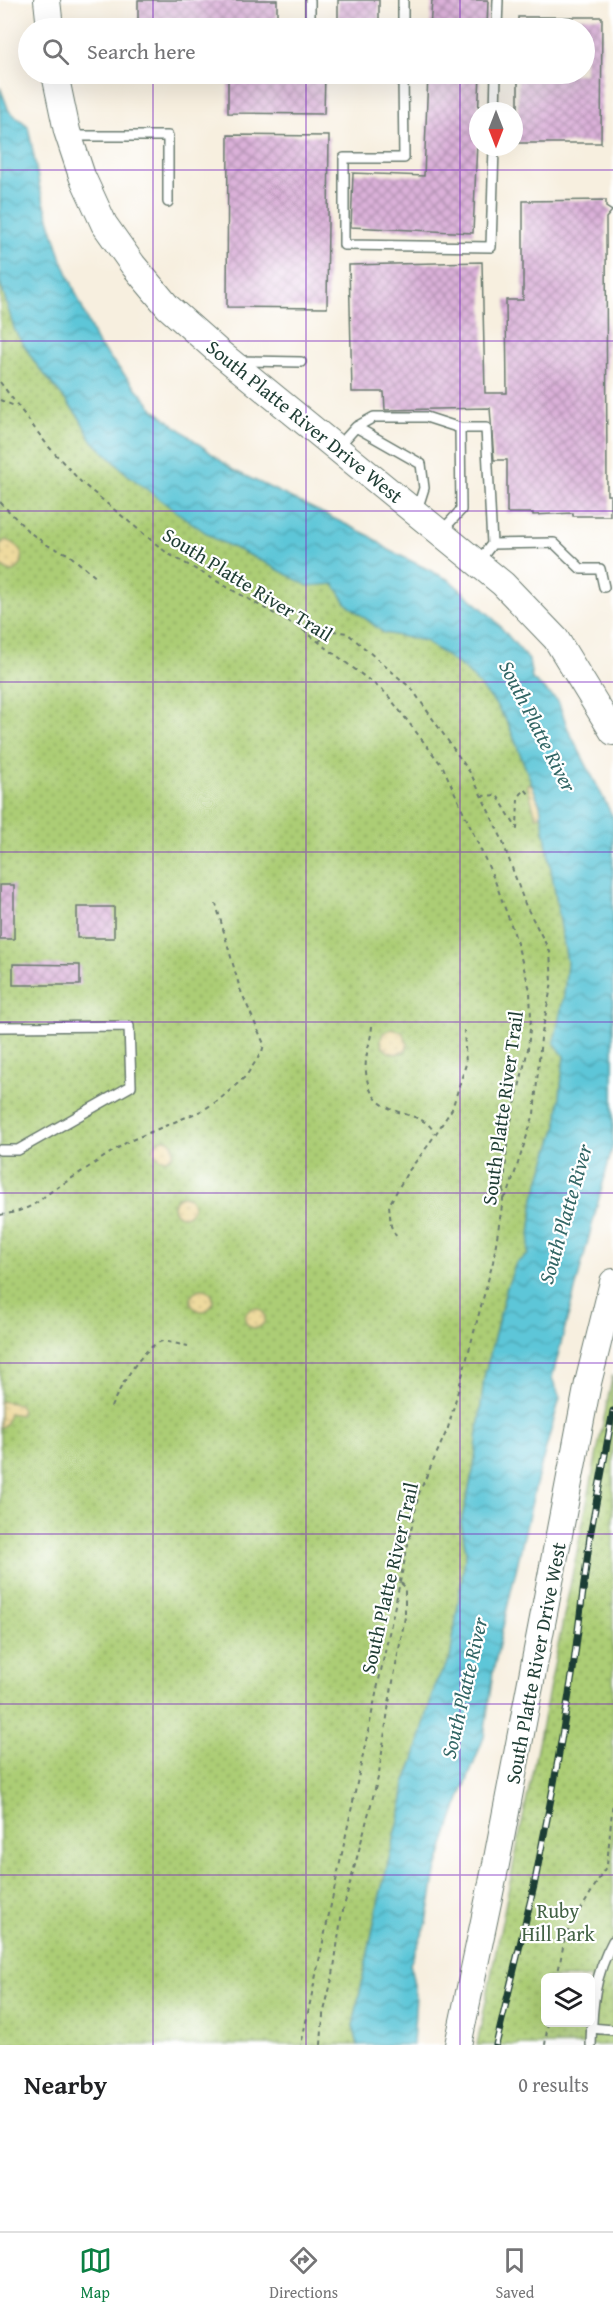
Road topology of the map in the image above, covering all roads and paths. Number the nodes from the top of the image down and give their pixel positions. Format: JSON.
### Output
{"nodes":[{"id":1,"x":47,"y":0,"type":"edge"},
{"id":2,"x":310,"y":0,"type":"edge"},
{"id":3,"x":403,"y":0,"type":"edge"},
{"id":4,"x":498,"y":0,"type":"edge"},
{"id":5,"x":49,"y":18,"type":"edge"},
{"id":6,"x":310,"y":18,"type":"edge"},
{"id":7,"x":403,"y":18,"type":"edge"},
{"id":8,"x":497,"y":18,"type":"edge"},
{"id":9,"x":57,"y":84,"type":"edge"},
{"id":10,"x":403,"y":84,"type":"edge"},
{"id":11,"x":496,"y":84,"type":"edge"},
{"id":12,"x":495,"y":102,"type":"edge"},
{"id":13,"x":68,"y":135,"type":"junction"},
{"id":14,"x":494,"y":156,"type":"edge"},
{"id":15,"x":168,"y":202,"type":"dead end"},
{"id":16,"x":229,"y":361,"type":"junction"},
{"id":17,"x":301,"y":362,"type":"dead end"},
{"id":18,"x":0,"y":382,"type":"edge"},
{"id":19,"x":0,"y":400,"type":"edge"},
{"id":20,"x":17,"y":407,"type":"junction"},
{"id":21,"x":356,"y":428,"type":"junction"},
{"id":22,"x":460,"y":428,"type":"junction"},
{"id":23,"x":337,"y":448,"type":"junction"},
{"id":24,"x":0,"y":502,"type":"edge"},
{"id":25,"x":416,"y":512,"type":"junction"},
{"id":26,"x":441,"y":533,"type":"junction"},
{"id":27,"x":485,"y":553,"type":"junction"},
{"id":28,"x":98,"y":579,"type":"dead end"},
{"id":29,"x":604,"y":587,"type":"dead end"},
{"id":30,"x":318,"y":642,"type":"junction"},
{"id":31,"x":613,"y":732,"type":"edge"},
{"id":32,"x":530,"y":794,"type":"dead end"},
{"id":33,"x":481,"y":796,"type":"junction"},
{"id":34,"x":216,"y":904,"type":"dead end"},
{"id":35,"x":372,"y":1026,"type":"dead end"},
{"id":36,"x":0,"y":1027,"type":"edge"},
{"id":37,"x":464,"y":1030,"type":"dead end"},
{"id":38,"x":435,"y":1135,"type":"junction"},
{"id":39,"x":0,"y":1150,"type":"edge"},
{"id":40,"x":502,"y":1200,"type":"junction"},
{"id":41,"x":0,"y":1215,"type":"edge"},
{"id":42,"x":396,"y":1236,"type":"dead end"},
{"id":43,"x":613,"y":1282,"type":"edge"},
{"id":44,"x":188,"y":1346,"type":"dead end"},
{"id":45,"x":111,"y":1407,"type":"dead end"},
{"id":46,"x":399,"y":1581,"type":"junction"},
{"id":47,"x":613,"y":1800,"type":"edge"},
{"id":48,"x":613,"y":1941,"type":"edge"},
{"id":49,"x":558,"y":1973,"type":"edge"},
{"id":50,"x":547,"y":2027,"type":"edge"},
{"id":51,"x":591,"y":2028,"type":"junction"},
{"id":52,"x":613,"y":2030,"type":"edge"},
{"id":53,"x":301,"y":2045,"type":"edge"},
{"id":54,"x":321,"y":2045,"type":"edge"},
{"id":55,"x":458,"y":2045,"type":"edge"},
{"id":56,"x":545,"y":2045,"type":"edge"},
{"id":57,"x":591,"y":2045,"type":"edge"}],
"edges":[{"from":1,"to":5,"type":"street"},
{"from":2,"to":6,"type":"lane"},
{"from":3,"to":7,"type":"lane"},
{"from":4,"to":8,"type":"lane"},
{"from":9,"to":13,"type":"street","name":"South Platte River Drive West"},
{"from":10,"to":14,"type":"lane"},
{"from":11,"to":12,"type":"lane"},
{"from":13,"to":15,"type":"lane"},
{"from":13,"to":16,"type":"street","name":"South Platte River Drive West"},
{"from":16,"to":17,"type":"lane"},
{"from":16,"to":23,"type":"street","name":"South Platte River Drive West"},
{"from":18,"to":20,"type":"path","name":"South Platte River Trail"},
{"from":19,"to":20,"type":"path"},
{"from":20,"to":30,"type":"path","name":"South Platte River Trail"},
{"from":21,"to":22,"type":"lane"},
{"from":21,"to":23,"type":"lane"},
{"from":21,"to":25,"type":"lane"},
{"from":22,"to":26,"type":"lane"},
{"from":22,"to":27,"type":"lane"},
{"from":23,"to":25,"type":"street","name":"South Platte River Drive West"},
{"from":24,"to":28,"type":"path"},
{"from":25,"to":26,"type":"street","name":"South Platte River Drive West"},
{"from":26,"to":27,"type":"street","name":"South Platte River Drive West"},
{"from":27,"to":29,"type":"lane"},
{"from":27,"to":31,"type":"street","name":"South Platte River Drive West"},
{"from":30,"to":33,"type":"path"},
{"from":30,"to":40,"type":"path","name":"South Platte River Trail"},
{"from":32,"to":33,"type":"path"},
{"from":33,"to":40,"type":"path"},
{"from":34,"to":41,"type":"path"},
{"from":35,"to":38,"type":"path"},
{"from":36,"to":39,"type":"lane"},
{"from":37,"to":38,"type":"path"},
{"from":38,"to":42,"type":"path"},
{"from":40,"to":46,"type":"path","name":"South Platte River Trail"},
{"from":43,"to":55,"type":"street","name":"South Platte River Drive West"},
{"from":44,"to":45,"type":"path"},
{"from":46,"to":53,"type":"path","name":"South Platte River Trail"},
{"from":46,"to":54,"type":"path"},
{"from":47,"to":49,"type":"path"},
{"from":48,"to":51,"type":"lane"},
{"from":50,"to":56,"type":"path"},
{"from":51,"to":52,"type":"lane"},
{"from":51,"to":57,"type":"lane"}]}
